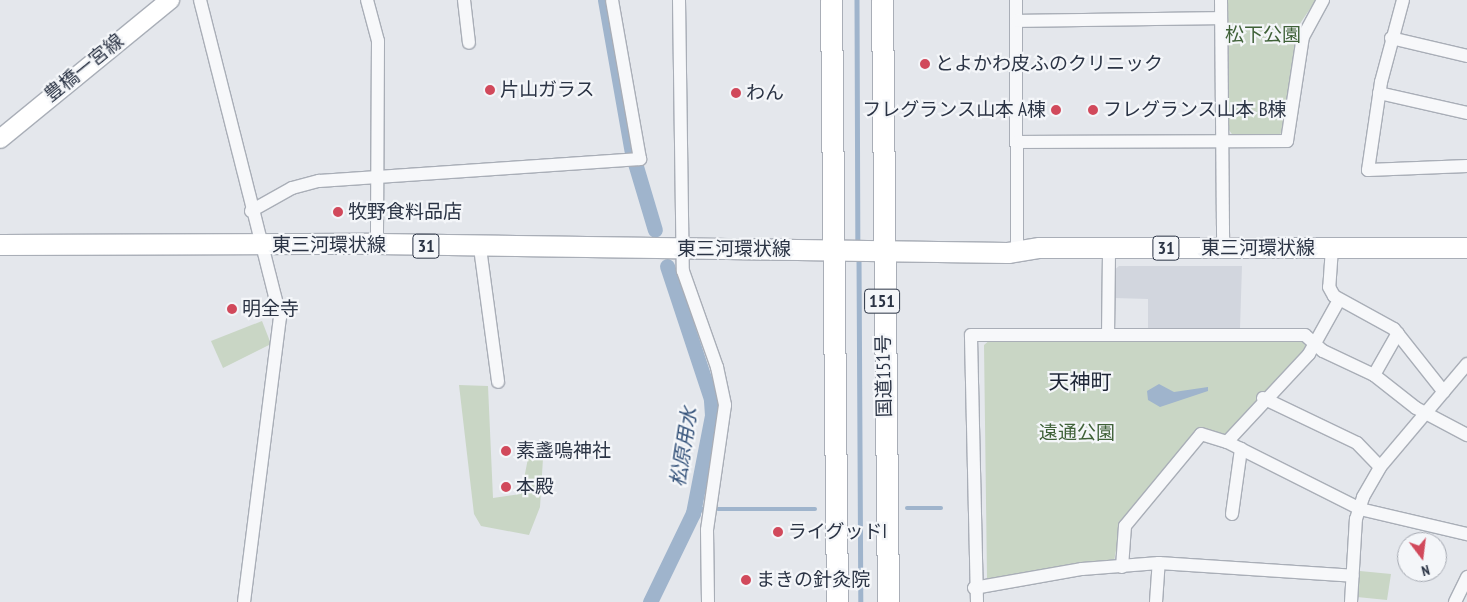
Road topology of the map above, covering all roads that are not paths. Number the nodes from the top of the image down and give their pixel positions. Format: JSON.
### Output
{"nodes":[{"id":1,"x":170,"y":0,"type":"edge"},
{"id":2,"x":200,"y":0,"type":"edge"},
{"id":3,"x":367,"y":0,"type":"edge"},
{"id":4,"x":464,"y":0,"type":"edge"},
{"id":5,"x":612,"y":0,"type":"edge"},
{"id":6,"x":679,"y":0,"type":"edge"},
{"id":7,"x":832,"y":0,"type":"edge"},
{"id":8,"x":882,"y":0,"type":"edge"},
{"id":9,"x":1016,"y":0,"type":"edge"},
{"id":10,"x":1221,"y":0,"type":"edge"},
{"id":11,"x":1323,"y":0,"type":"edge"},
{"id":12,"x":1403,"y":0,"type":"edge"},
{"id":13,"x":1221,"y":18,"type":"junction"},
{"id":14,"x":1017,"y":21,"type":"junction"},
{"id":15,"x":1391,"y":38,"type":"junction"},
{"id":16,"x":470,"y":43,"type":"dead end"},
{"id":17,"x":1467,"y":56,"type":"edge"},
{"id":18,"x":1379,"y":93,"type":"junction"},
{"id":19,"x":1467,"y":113,"type":"edge"},
{"id":20,"x":0,"y":138,"type":"edge"},
{"id":21,"x":1018,"y":142,"type":"junction"},
{"id":22,"x":1223,"y":142,"type":"junction"},
{"id":23,"x":1467,"y":166,"type":"edge"},
{"id":24,"x":376,"y":178,"type":"junction"},
{"id":25,"x":251,"y":211,"type":"junction"},
{"id":26,"x":377,"y":244,"type":"junction"},
{"id":27,"x":0,"y":245,"type":"edge"},
{"id":28,"x":260,"y":245,"type":"junction"},
{"id":29,"x":1223,"y":247,"type":"junction"},
{"id":30,"x":480,"y":248,"type":"junction"},
{"id":31,"x":1109,"y":248,"type":"junction"},
{"id":32,"x":1332,"y":248,"type":"junction"},
{"id":33,"x":1467,"y":248,"type":"edge"},
{"id":34,"x":681,"y":249,"type":"junction"},
{"id":35,"x":858,"y":251,"type":"junction"},
{"id":36,"x":1017,"y":251,"type":"junction"},
{"id":37,"x":1338,"y":300,"type":"junction"},
{"id":38,"x":1398,"y":333,"type":"junction"},
{"id":39,"x":1108,"y":335,"type":"junction"},
{"id":40,"x":1313,"y":342,"type":"junction"},
{"id":41,"x":1467,"y":364,"type":"edge"},
{"id":42,"x":1374,"y":375,"type":"junction"},
{"id":43,"x":498,"y":382,"type":"dead end"},
{"id":44,"x":1444,"y":392,"type":"junction"},
{"id":45,"x":1263,"y":398,"type":"junction"},
{"id":46,"x":1428,"y":414,"type":"junction"},
{"id":47,"x":1467,"y":435,"type":"edge"},
{"id":48,"x":1227,"y":442,"type":"junction"},
{"id":49,"x":1241,"y":449,"type":"junction"},
{"id":50,"x":1380,"y":467,"type":"junction"},
{"id":51,"x":1360,"y":509,"type":"junction"},
{"id":52,"x":1232,"y":514,"type":"dead end"},
{"id":53,"x":1467,"y":534,"type":"edge"},
{"id":54,"x":1159,"y":563,"type":"junction"},
{"id":55,"x":1122,"y":567,"type":"junction"},
{"id":56,"x":1353,"y":576,"type":"junction"},
{"id":57,"x":1467,"y":577,"type":"edge"},
{"id":58,"x":974,"y":588,"type":"junction"},
{"id":59,"x":244,"y":602,"type":"edge"},
{"id":60,"x":708,"y":602,"type":"edge"},
{"id":61,"x":837,"y":602,"type":"edge"},
{"id":62,"x":888,"y":602,"type":"edge"},
{"id":63,"x":977,"y":602,"type":"edge"},
{"id":64,"x":1156,"y":602,"type":"edge"},
{"id":65,"x":1351,"y":602,"type":"edge"},
{"id":66,"x":1455,"y":602,"type":"edge"}],
"edges":[{"from":1,"to":20,"type":"main road","name":"豊橋一宮線"},
{"from":2,"to":25,"type":"street"},
{"from":3,"to":24,"type":"street"},
{"from":4,"to":16,"type":"street"},
{"from":5,"to":24,"type":"street"},
{"from":6,"to":34,"type":"street"},
{"from":7,"to":35,"type":"highway","name":"国道151号","number":"151"},
{"from":8,"to":35,"type":"highway","name":"国道151号","number":"151"},
{"from":9,"to":14,"type":"street"},
{"from":10,"to":13,"type":"street"},
{"from":11,"to":22,"type":"street"},
{"from":12,"to":15,"type":"street"},
{"from":13,"to":14,"type":"street"},
{"from":13,"to":22,"type":"street"},
{"from":14,"to":21,"type":"street"},
{"from":15,"to":17,"type":"street"},
{"from":15,"to":18,"type":"street"},
{"from":18,"to":19,"type":"street"},
{"from":18,"to":23,"type":"street"},
{"from":21,"to":22,"type":"street"},
{"from":21,"to":36,"type":"street"},
{"from":22,"to":29,"type":"street"},
{"from":24,"to":25,"type":"street"},
{"from":24,"to":26,"type":"street"},
{"from":25,"to":28,"type":"street"},
{"from":26,"to":28,"type":"main road","name":"東三河環状線","number":"31"},
{"from":26,"to":30,"type":"main road","name":"東三河環状線","number":"31"},
{"from":27,"to":28,"type":"main road","name":"東三河環状線","number":"31"},
{"from":28,"to":59,"type":"street"},
{"from":29,"to":31,"type":"main road","name":"東三河環状線","number":"31"},
{"from":29,"to":32,"type":"main road","name":"東三河環状線","number":"31"},
{"from":30,"to":34,"type":"main road","name":"東三河環状線","number":"31"},
{"from":30,"to":43,"type":"street"},
{"from":31,"to":36,"type":"main road","name":"東三河環状線","number":"31"},
{"from":31,"to":39,"type":"street"},
{"from":32,"to":33,"type":"main road","name":"東三河環状線","number":"31"},
{"from":32,"to":37,"type":"street"},
{"from":34,"to":35,"type":"main road","name":"東三河環状線","number":"31"},
{"from":34,"to":60,"type":"street"},
{"from":35,"to":36,"type":"main road","name":"東三河環状線","number":"31"},
{"from":35,"to":61,"type":"highway","name":"国道151号","number":"151"},
{"from":35,"to":62,"type":"highway","name":"国道151号","number":"151"},
{"from":37,"to":38,"type":"street"},
{"from":37,"to":40,"type":"street"},
{"from":38,"to":42,"type":"street"},
{"from":38,"to":44,"type":"street"},
{"from":39,"to":40,"type":"street"},
{"from":39,"to":58,"type":"street"},
{"from":40,"to":42,"type":"street"},
{"from":40,"to":45,"type":"street"},
{"from":41,"to":44,"type":"street"},
{"from":42,"to":46,"type":"street"},
{"from":44,"to":46,"type":"street"},
{"from":45,"to":48,"type":"street"},
{"from":45,"to":50,"type":"street"},
{"from":46,"to":47,"type":"street"},
{"from":46,"to":50,"type":"street"},
{"from":48,"to":49,"type":"street"},
{"from":48,"to":55,"type":"street"},
{"from":49,"to":51,"type":"street"},
{"from":49,"to":52,"type":"street"},
{"from":50,"to":51,"type":"street"},
{"from":51,"to":53,"type":"street"},
{"from":51,"to":56,"type":"street"},
{"from":54,"to":55,"type":"street"},
{"from":54,"to":56,"type":"street"},
{"from":54,"to":64,"type":"street"},
{"from":55,"to":58,"type":"street"},
{"from":56,"to":65,"type":"street"},
{"from":57,"to":66,"type":"street"},
{"from":58,"to":63,"type":"street"}]}
